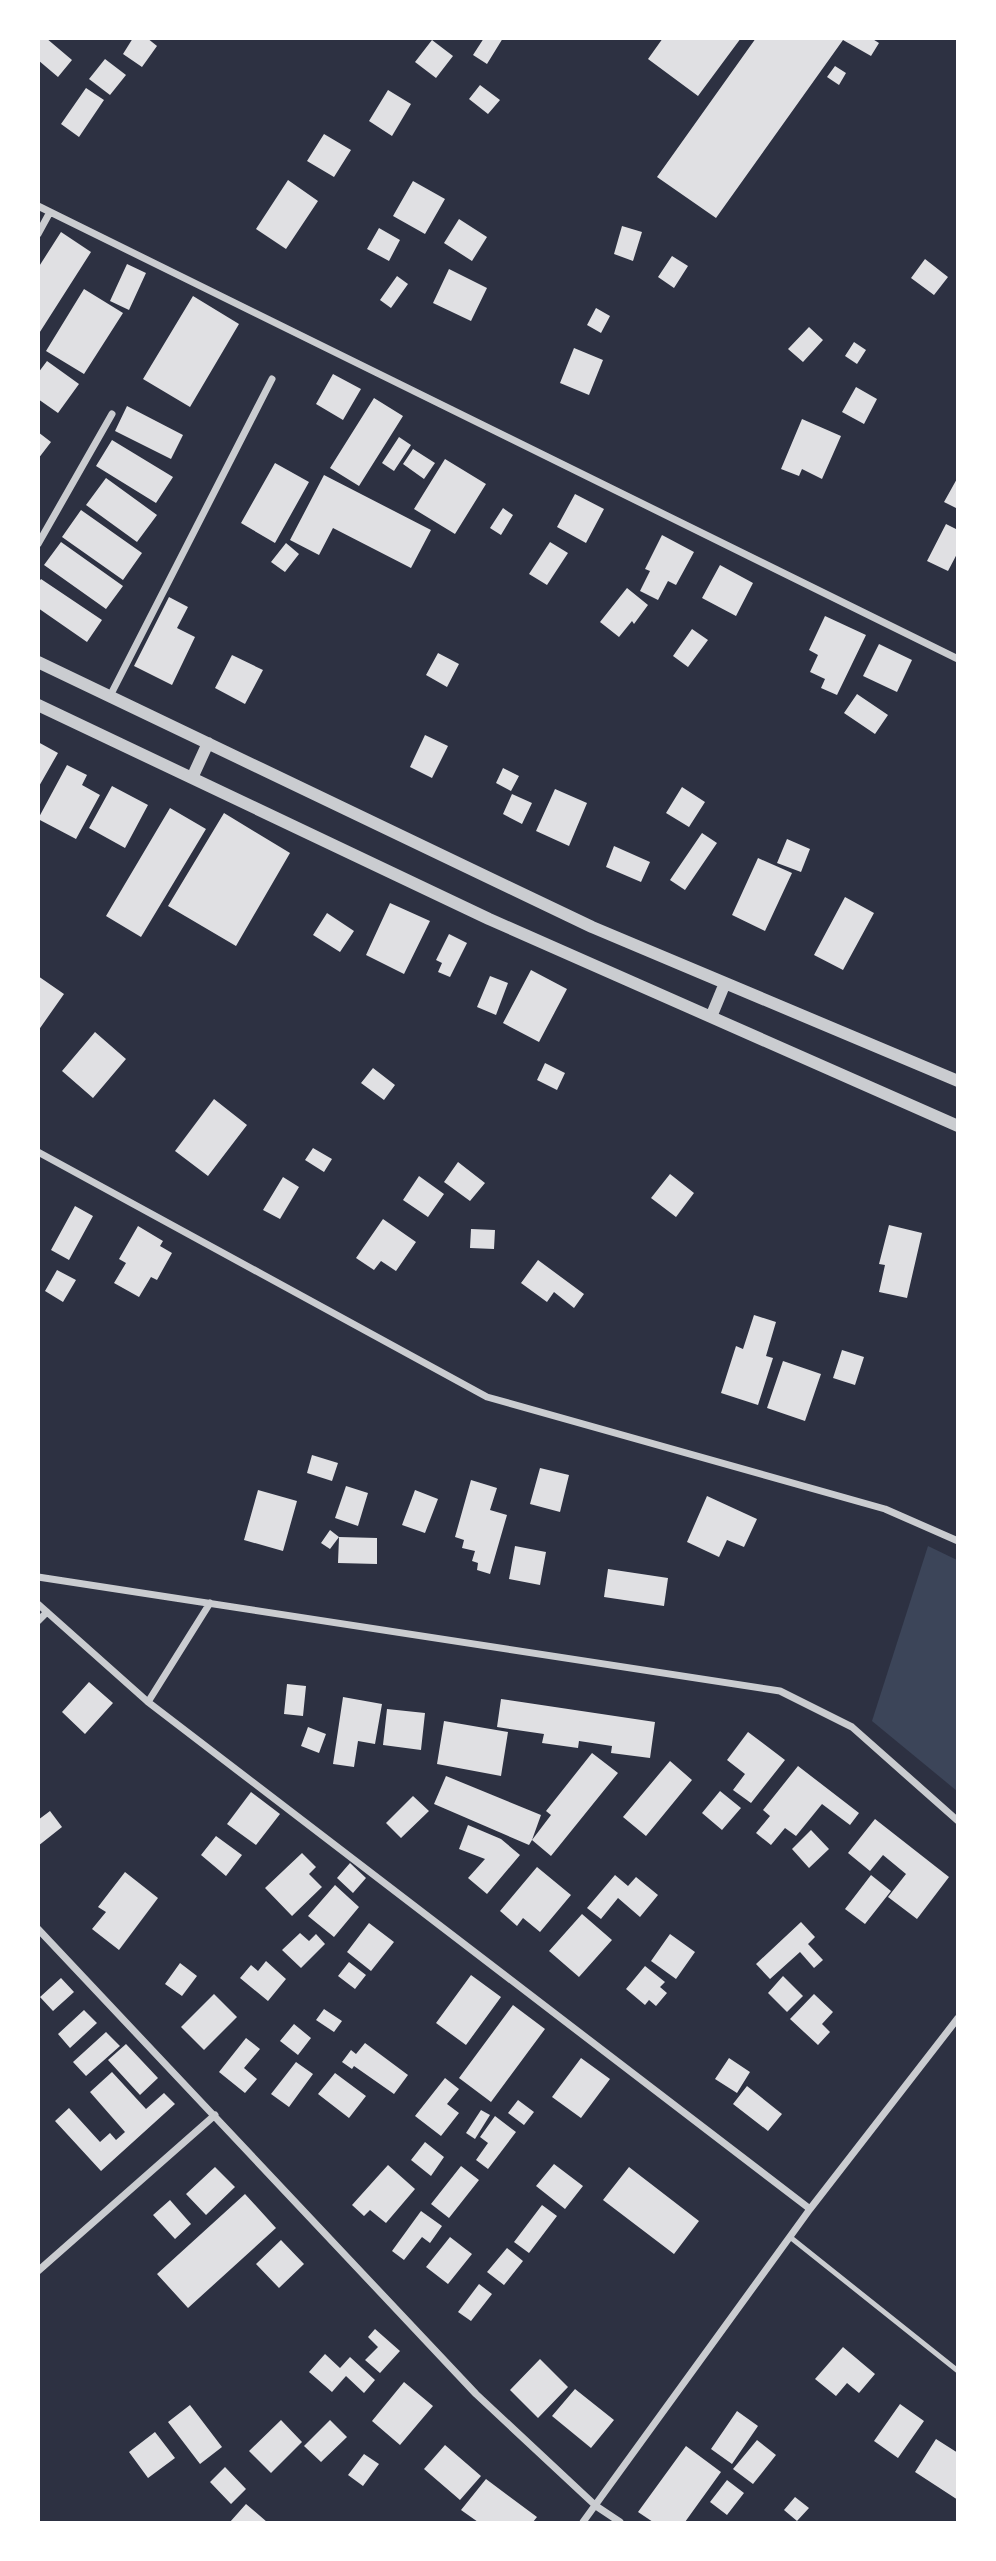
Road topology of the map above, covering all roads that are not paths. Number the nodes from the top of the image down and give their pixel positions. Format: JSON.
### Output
{"nodes":[{"id":1,"x":38,"y":206,"type":"edge"},
{"id":2,"x":50,"y":212,"type":"junction"},
{"id":3,"x":38,"y":234,"type":"edge"},
{"id":4,"x":272,"y":379,"type":"dead end"},
{"id":5,"x":112,"y":414,"type":"dead end"},
{"id":6,"x":38,"y":544,"type":"edge"},
{"id":7,"x":957,"y":659,"type":"edge"},
{"id":8,"x":38,"y":662,"type":"edge"},
{"id":9,"x":110,"y":696,"type":"junction"},
{"id":10,"x":38,"y":705,"type":"edge"},
{"id":11,"x":208,"y":743,"type":"junction"},
{"id":12,"x":192,"y":778,"type":"junction"},
{"id":13,"x":724,"y":983,"type":"junction"},
{"id":14,"x":711,"y":1017,"type":"junction"},
{"id":15,"x":957,"y":1081,"type":"edge"},
{"id":16,"x":957,"y":1126,"type":"edge"},
{"id":17,"x":38,"y":1152,"type":"edge"},
{"id":18,"x":957,"y":1541,"type":"edge"},
{"id":19,"x":38,"y":1577,"type":"edge"},
{"id":20,"x":210,"y":1603,"type":"junction"},
{"id":21,"x":38,"y":1604,"type":"edge"},
{"id":22,"x":47,"y":1612,"type":"junction"},
{"id":23,"x":38,"y":1621,"type":"edge"},
{"id":24,"x":148,"y":1702,"type":"junction"},
{"id":25,"x":957,"y":1821,"type":"edge"},
{"id":26,"x":38,"y":1929,"type":"edge"},
{"id":27,"x":957,"y":2018,"type":"edge"},
{"id":28,"x":215,"y":2115,"type":"junction"},
{"id":29,"x":810,"y":2209,"type":"junction"},
{"id":30,"x":790,"y":2236,"type":"junction"},
{"id":31,"x":38,"y":2271,"type":"edge"},
{"id":32,"x":957,"y":2371,"type":"edge"},
{"id":33,"x":596,"y":2506,"type":"junction"},
{"id":34,"x":583,"y":2522,"type":"edge"},
{"id":35,"x":620,"y":2522,"type":"edge"}],
"edges":[{"from":1,"to":2,"type":"street"},
{"from":2,"to":3,"type":"street"},
{"from":2,"to":7,"type":"street"},
{"from":4,"to":9,"type":"street"},
{"from":5,"to":6,"type":"street"},
{"from":8,"to":9,"type":"street"},
{"from":9,"to":11,"type":"street"},
{"from":10,"to":12,"type":"street"},
{"from":11,"to":12,"type":"street"},
{"from":11,"to":13,"type":"street"},
{"from":12,"to":14,"type":"street"},
{"from":13,"to":14,"type":"street"},
{"from":13,"to":15,"type":"street"},
{"from":14,"to":16,"type":"street"},
{"from":17,"to":18,"type":"street"},
{"from":19,"to":20,"type":"street"},
{"from":20,"to":24,"type":"street"},
{"from":20,"to":25,"type":"street"},
{"from":21,"to":22,"type":"street"},
{"from":22,"to":23,"type":"street"},
{"from":22,"to":24,"type":"street"},
{"from":24,"to":29,"type":"street"},
{"from":26,"to":28,"type":"street"},
{"from":27,"to":29,"type":"street"},
{"from":28,"to":31,"type":"street"},
{"from":28,"to":33,"type":"street"},
{"from":29,"to":30,"type":"street"},
{"from":30,"to":32,"type":"lane"},
{"from":30,"to":33,"type":"street"},
{"from":33,"to":34,"type":"street"},
{"from":33,"to":35,"type":"street"}]}
